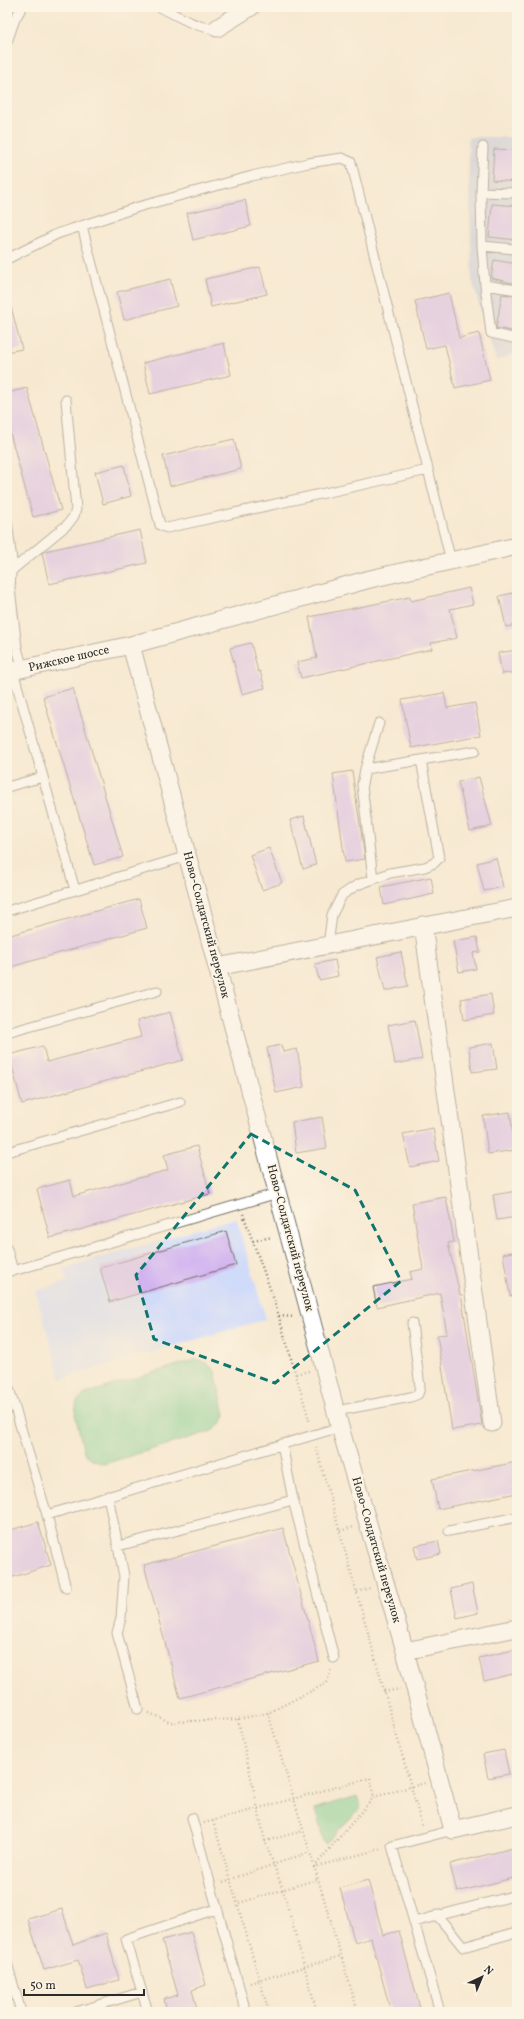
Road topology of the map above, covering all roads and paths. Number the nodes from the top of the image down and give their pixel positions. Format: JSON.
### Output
{"nodes":[{"id":1,"x":22,"y":7,"type":"edge"},
{"id":2,"x":159,"y":7,"type":"edge"},
{"id":3,"x":251,"y":7,"type":"edge"},
{"id":4,"x":217,"y":28,"type":"joint"},
{"id":5,"x":7,"y":42,"type":"edge"},
{"id":6,"x":483,"y":147,"type":"dead end"},
{"id":7,"x":481,"y":192,"type":"junction"},
{"id":8,"x":517,"y":193,"type":"edge"},
{"id":9,"x":82,"y":226,"type":"junction"},
{"id":10,"x":482,"y":246,"type":"junction"},
{"id":11,"x":515,"y":249,"type":"dead end"},
{"id":12,"x":7,"y":259,"type":"edge"},
{"id":13,"x":485,"y":285,"type":"junction"},
{"id":14,"x":517,"y":290,"type":"edge"},
{"id":15,"x":517,"y":339,"type":"edge"},
{"id":16,"x":66,"y":400,"type":"dead end"},
{"id":17,"x":428,"y":470,"type":"junction"},
{"id":18,"x":7,"y":521,"type":"edge"},
{"id":19,"x":517,"y":546,"type":"edge"},
{"id":20,"x":451,"y":561,"type":"junction"},
{"id":21,"x":11,"y":571,"type":"junction"},
{"id":22,"x":131,"y":645,"type":"junction"},
{"id":23,"x":7,"y":648,"type":"edge"},
{"id":24,"x":17,"y":648,"type":"junction"},
{"id":25,"x":14,"y":671,"type":"edge"},
{"id":26,"x":380,"y":723,"type":"dead end"},
{"id":27,"x":475,"y":751,"type":"dead end"},
{"id":28,"x":421,"y":760,"type":"junction"},
{"id":29,"x":364,"y":769,"type":"junction"},
{"id":30,"x":43,"y":777,"type":"junction"},
{"id":31,"x":7,"y":788,"type":"edge"},
{"id":32,"x":187,"y":856,"type":"junction"},
{"id":33,"x":373,"y":879,"type":"junction"},
{"id":34,"x":75,"y":890,"type":"junction"},
{"id":35,"x":517,"y":908,"type":"edge"},
{"id":36,"x":7,"y":911,"type":"edge"},
{"id":37,"x":423,"y":925,"type":"junction"},
{"id":38,"x":328,"y":945,"type":"junction"},
{"id":39,"x":217,"y":968,"type":"junction"},
{"id":40,"x":157,"y":991,"type":"dead end"},
{"id":41,"x":7,"y":1033,"type":"edge"},
{"id":42,"x":180,"y":1102,"type":"dead end"},
{"id":43,"x":7,"y":1152,"type":"edge"},
{"id":44,"x":278,"y":1193,"type":"junction"},
{"id":45,"x":240,"y":1205,"type":"junction"},
{"id":46,"x":7,"y":1249,"type":"edge"},
{"id":47,"x":412,"y":1323,"type":"dead end"},
{"id":48,"x":8,"y":1388,"type":"dead end"},
{"id":49,"x":338,"y":1419,"type":"junction"},
{"id":50,"x":492,"y":1423,"type":"dead end"},
{"id":51,"x":313,"y":1435,"type":"junction"},
{"id":52,"x":282,"y":1444,"type":"junction"},
{"id":53,"x":108,"y":1496,"type":"junction"},
{"id":54,"x":293,"y":1500,"type":"junction"},
{"id":55,"x":47,"y":1515,"type":"junction"},
{"id":56,"x":517,"y":1517,"type":"edge"},
{"id":57,"x":449,"y":1531,"type":"dead end"},
{"id":58,"x":118,"y":1546,"type":"junction"},
{"id":59,"x":66,"y":1588,"type":"dead end"},
{"id":60,"x":517,"y":1628,"type":"edge"},
{"id":61,"x":405,"y":1651,"type":"junction"},
{"id":62,"x":334,"y":1658,"type":"joint"},
{"id":63,"x":138,"y":1709,"type":"joint"},
{"id":64,"x":268,"y":1713,"type":"junction"},
{"id":65,"x":238,"y":1719,"type":"junction"},
{"id":66,"x":439,"y":1779,"type":"junction"},
{"id":67,"x":411,"y":1788,"type":"junction"},
{"id":68,"x":374,"y":1797,"type":"junction"},
{"id":69,"x":294,"y":1799,"type":"junction"},
{"id":70,"x":258,"y":1809,"type":"junction"},
{"id":71,"x":517,"y":1816,"type":"edge"},
{"id":72,"x":192,"y":1818,"type":"dead end"},
{"id":73,"x":453,"y":1830,"type":"junction"},
{"id":74,"x":304,"y":1831,"type":"junction"},
{"id":75,"x":426,"y":1838,"type":"junction"},
{"id":76,"x":265,"y":1841,"type":"junction"},
{"id":77,"x":392,"y":1846,"type":"junction"},
{"id":78,"x":310,"y":1852,"type":"junction"},
{"id":79,"x":273,"y":1864,"type":"junction"},
{"id":80,"x":314,"y":1867,"type":"junction"},
{"id":81,"x":231,"y":1879,"type":"junction"},
{"id":82,"x":318,"y":1879,"type":"junction"},
{"id":83,"x":283,"y":1890,"type":"junction"},
{"id":84,"x":517,"y":1895,"type":"edge"},
{"id":85,"x":239,"y":1903,"type":"junction"},
{"id":86,"x":216,"y":1909,"type":"junction"},
{"id":87,"x":437,"y":1915,"type":"junction"},
{"id":88,"x":414,"y":1922,"type":"junction"},
{"id":89,"x":517,"y":1932,"type":"edge"},
{"id":90,"x":341,"y":1956,"type":"junction"},
{"id":91,"x":7,"y":1963,"type":"edge"},
{"id":92,"x":305,"y":1967,"type":"junction"},
{"id":93,"x":259,"y":1980,"type":"junction"},
{"id":94,"x":239,"y":1986,"type":"junction"},
{"id":95,"x":142,"y":1992,"type":"junction"},
{"id":96,"x":21,"y":2012,"type":"edge"},
{"id":97,"x":76,"y":2012,"type":"edge"},
{"id":98,"x":148,"y":2012,"type":"edge"},
{"id":99,"x":246,"y":2012,"type":"edge"},
{"id":100,"x":269,"y":2012,"type":"edge"},
{"id":101,"x":317,"y":2012,"type":"edge"},
{"id":102,"x":358,"y":2012,"type":"edge"},
{"id":103,"x":440,"y":2012,"type":"edge"}],
"edges":[{"from":1,"to":5,"type":"lane"},
{"from":2,"to":4,"type":"lane"},
{"from":3,"to":4,"type":"street"},
{"from":6,"to":7,"type":"lane"},
{"from":7,"to":8,"type":"lane"},
{"from":7,"to":10,"type":"lane"},
{"from":9,"to":12,"type":"lane"},
{"from":9,"to":17,"type":"lane"},
{"from":9,"to":17,"type":"lane"},
{"from":10,"to":11,"type":"lane"},
{"from":10,"to":13,"type":"lane"},
{"from":13,"to":14,"type":"lane"},
{"from":13,"to":15,"type":"lane"},
{"from":16,"to":21,"type":"lane"},
{"from":17,"to":20,"type":"lane"},
{"from":18,"to":21,"type":"lane"},
{"from":19,"to":20,"type":"street","name":"Рижское шоссе"},
{"from":20,"to":22,"type":"street","name":"Рижское шоссе"},
{"from":21,"to":24,"type":"lane"},
{"from":22,"to":25,"type":"street","name":"Рижское шоссе"},
{"from":22,"to":32,"type":"street","name":"Ново-Солдатский переулок"},
{"from":23,"to":24,"type":"lane"},
{"from":24,"to":25,"type":"lane"},
{"from":25,"to":30,"type":"lane"},
{"from":26,"to":29,"type":"lane"},
{"from":27,"to":28,"type":"lane"},
{"from":28,"to":29,"type":"lane"},
{"from":28,"to":33,"type":"lane"},
{"from":29,"to":33,"type":"lane"},
{"from":30,"to":31,"type":"lane"},
{"from":30,"to":34,"type":"lane"},
{"from":32,"to":34,"type":"lane"},
{"from":32,"to":39,"type":"street","name":"Ново-Солдатский переулок"},
{"from":33,"to":38,"type":"lane"},
{"from":34,"to":36,"type":"lane"},
{"from":35,"to":37,"type":"street"},
{"from":37,"to":38,"type":"street"},
{"from":37,"to":50,"type":"street"},
{"from":38,"to":39,"type":"street"},
{"from":39,"to":44,"type":"street","name":"Ново-Солдатский переулок"},
{"from":40,"to":41,"type":"lane"},
{"from":42,"to":43,"type":"lane"},
{"from":44,"to":45,"type":"lane"},
{"from":44,"to":49,"type":"street","name":"Ново-Солдатский переулок"},
{"from":45,"to":46,"type":"lane"},
{"from":45,"to":51,"type":"path"},
{"from":47,"to":49,"type":"lane"},
{"from":48,"to":55,"type":"lane"},
{"from":49,"to":51,"type":"lane"},
{"from":49,"to":61,"type":"street","name":"Ново-Солдатский переулок"},
{"from":51,"to":52,"type":"lane"},
{"from":51,"to":67,"type":"path"},
{"from":52,"to":53,"type":"lane"},
{"from":52,"to":54,"type":"lane"},
{"from":53,"to":55,"type":"lane"},
{"from":53,"to":58,"type":"lane"},
{"from":54,"to":58,"type":"lane"},
{"from":54,"to":62,"type":"lane"},
{"from":55,"to":59,"type":"lane"},
{"from":56,"to":57,"type":"lane"},
{"from":58,"to":63,"type":"lane"},
{"from":60,"to":61,"type":"street"},
{"from":61,"to":66,"type":"street","name":"Ново-Солдатский переулок"},
{"from":62,"to":64,"type":"path"},
{"from":63,"to":65,"type":"path"},
{"from":64,"to":65,"type":"path"},
{"from":64,"to":69,"type":"path"},
{"from":65,"to":70,"type":"path"},
{"from":66,"to":67,"type":"path"},
{"from":66,"to":73,"type":"street","name":"Ново-Солдатский переулок"},
{"from":67,"to":68,"type":"path"},
{"from":67,"to":75,"type":"path"},
{"from":68,"to":69,"type":"path"},
{"from":68,"to":80,"type":"path"},
{"from":69,"to":70,"type":"path"},
{"from":69,"to":74,"type":"path"},
{"from":70,"to":76,"type":"path"},
{"from":70,"to":81,"type":"path"},
{"from":71,"to":73,"type":"street"},
{"from":72,"to":86,"type":"lane"},
{"from":73,"to":75,"type":"lane"},
{"from":74,"to":76,"type":"path"},
{"from":74,"to":78,"type":"path"},
{"from":75,"to":77,"type":"lane"},
{"from":76,"to":79,"type":"path"},
{"from":77,"to":80,"type":"path"},
{"from":77,"to":88,"type":"lane"},
{"from":78,"to":79,"type":"path"},
{"from":78,"to":80,"type":"path"},
{"from":79,"to":81,"type":"path"},
{"from":79,"to":83,"type":"path"},
{"from":80,"to":82,"type":"path"},
{"from":81,"to":85,"type":"path"},
{"from":82,"to":83,"type":"path"},
{"from":82,"to":90,"type":"path"},
{"from":83,"to":85,"type":"path"},
{"from":83,"to":92,"type":"path"},
{"from":84,"to":87,"type":"lane"},
{"from":85,"to":93,"type":"path"},
{"from":86,"to":94,"type":"lane"},
{"from":86,"to":95,"type":"lane"},
{"from":87,"to":88,"type":"lane"},
{"from":87,"to":89,"type":"lane"},
{"from":88,"to":103,"type":"lane"},
{"from":90,"to":92,"type":"path"},
{"from":90,"to":102,"type":"path"},
{"from":91,"to":96,"type":"lane"},
{"from":92,"to":93,"type":"path"},
{"from":92,"to":101,"type":"path"},
{"from":93,"to":94,"type":"path"},
{"from":93,"to":100,"type":"path"},
{"from":94,"to":99,"type":"lane"},
{"from":95,"to":97,"type":"lane"},
{"from":95,"to":98,"type":"lane"}]}
